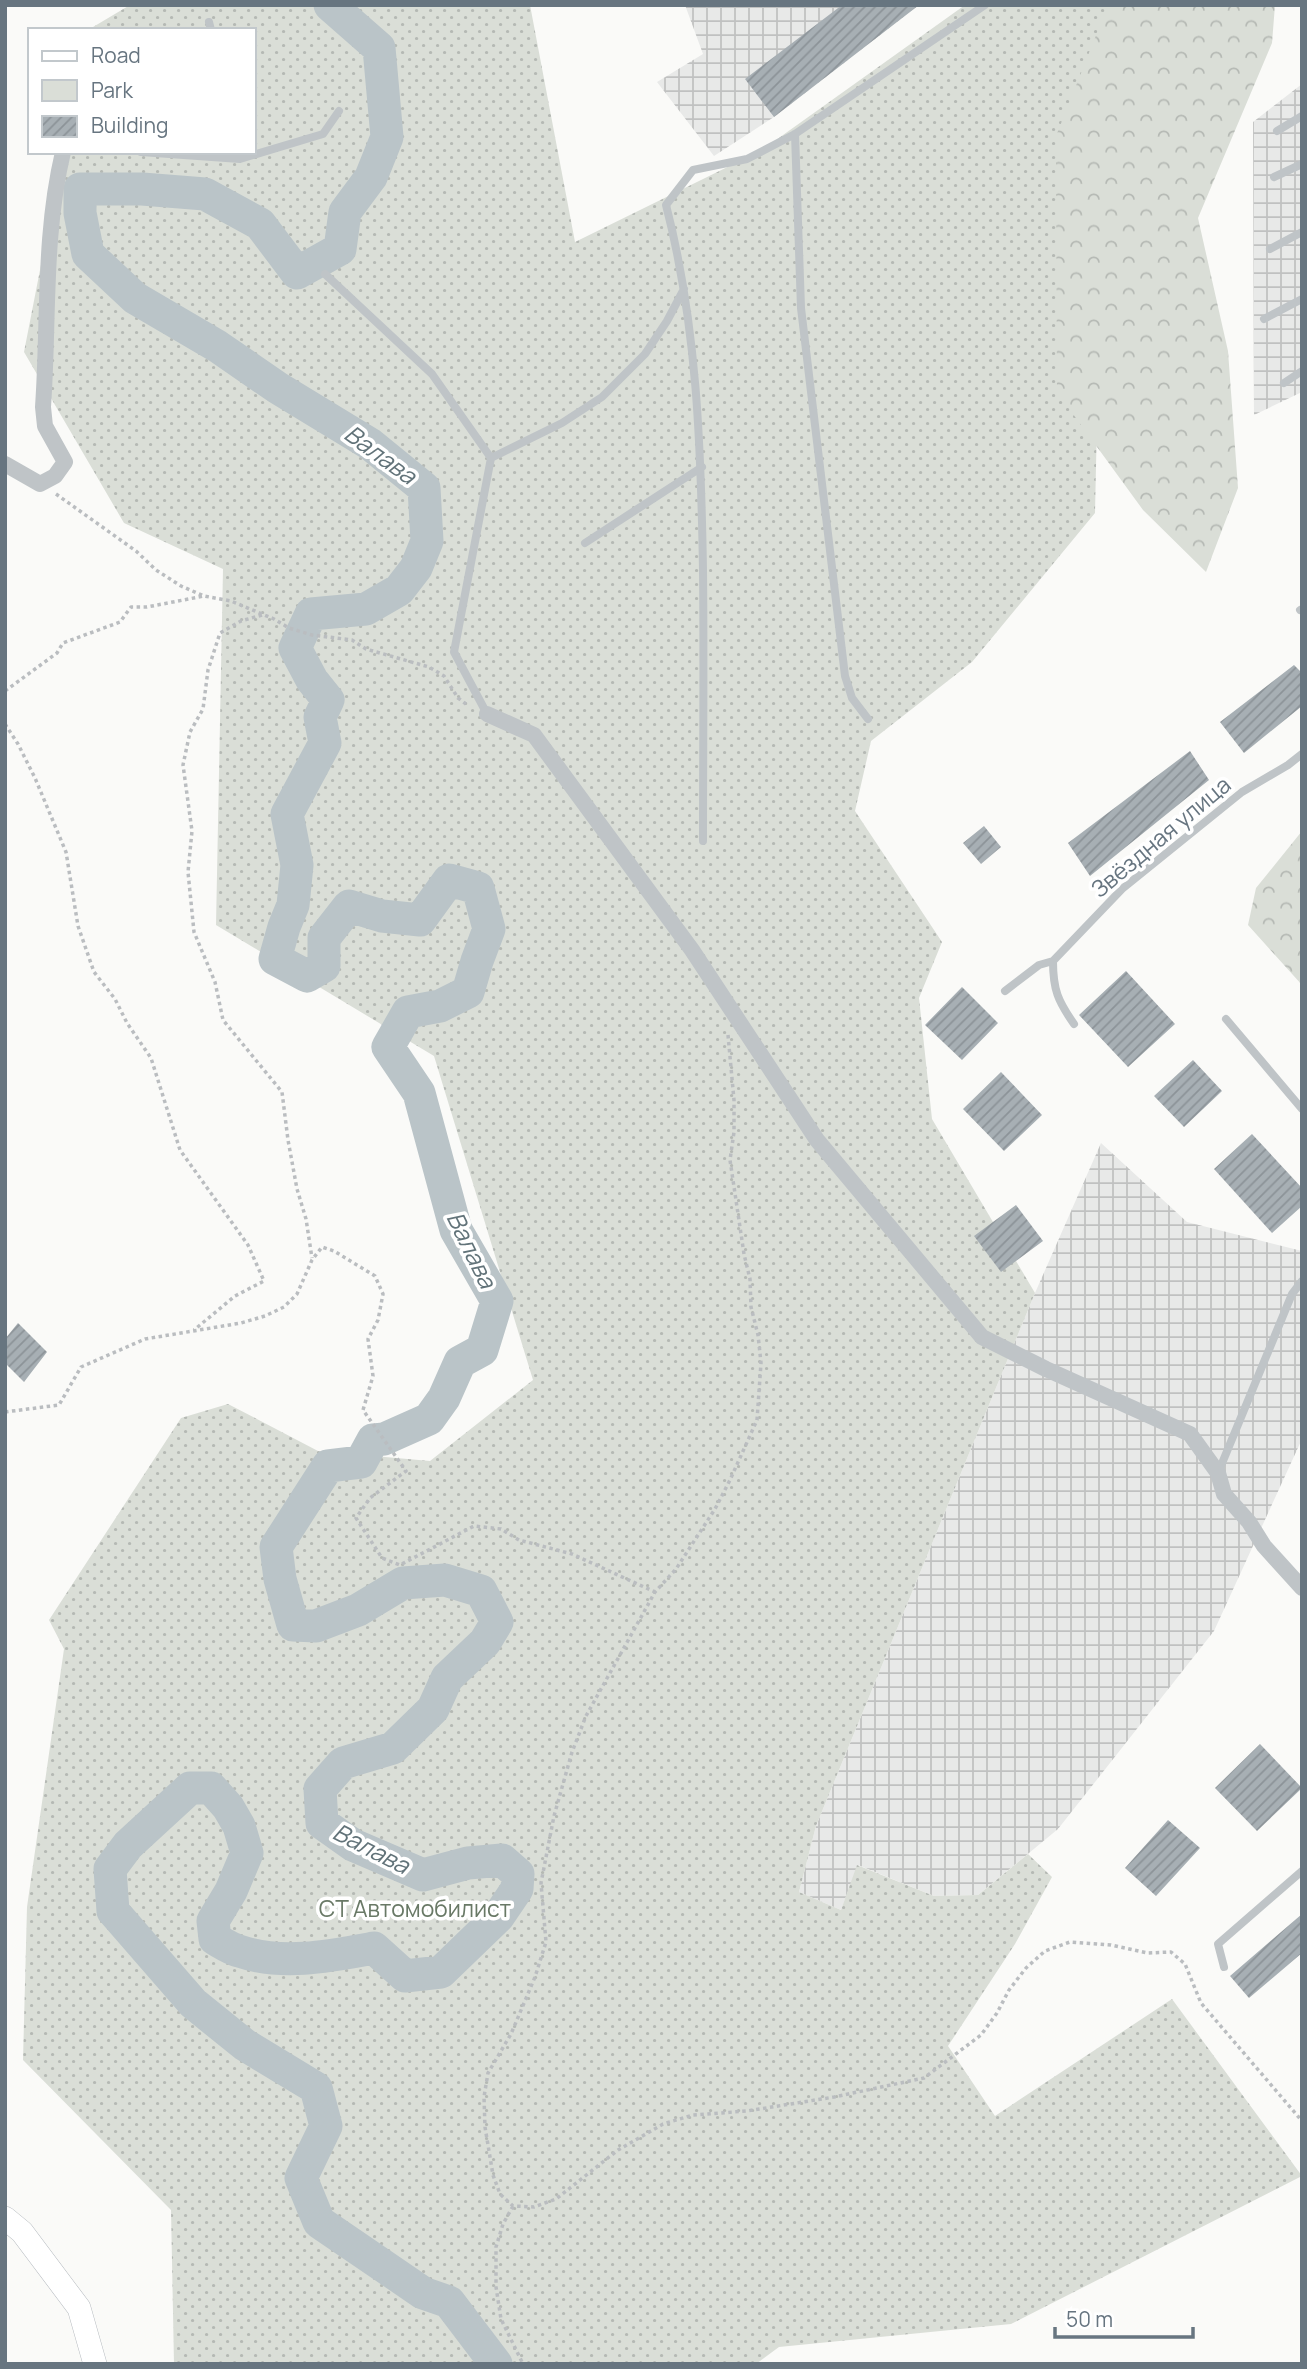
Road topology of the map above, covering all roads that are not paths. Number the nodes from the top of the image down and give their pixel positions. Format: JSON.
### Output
{"nodes":[{"id":1,"x":985,"y":5,"type":"edge"},
{"id":2,"x":340,"y":111,"type":"dead end"},
{"id":3,"x":1302,"y":116,"type":"edge"},
{"id":4,"x":1277,"y":131,"type":"dead end"},
{"id":5,"x":795,"y":134,"type":"junction"},
{"id":6,"x":256,"y":152,"type":"edge"},
{"id":7,"x":63,"y":154,"type":"edge"},
{"id":8,"x":190,"y":154,"type":"edge"},
{"id":9,"x":240,"y":156,"type":"edge"},
{"id":10,"x":1302,"y":164,"type":"edge"},
{"id":11,"x":1274,"y":177,"type":"dead end"},
{"id":12,"x":1302,"y":232,"type":"edge"},
{"id":13,"x":1270,"y":249,"type":"dead end"},
{"id":14,"x":325,"y":274,"type":"dead end"},
{"id":15,"x":684,"y":289,"type":"junction"},
{"id":16,"x":1302,"y":299,"type":"edge"},
{"id":17,"x":1264,"y":319,"type":"dead end"},
{"id":18,"x":1302,"y":371,"type":"edge"},
{"id":19,"x":1284,"y":383,"type":"dead end"},
{"id":20,"x":491,"y":458,"type":"junction"},
{"id":21,"x":5,"y":464,"type":"edge"},
{"id":22,"x":702,"y":467,"type":"junction"},
{"id":23,"x":585,"y":543,"type":"dead end"},
{"id":24,"x":487,"y":714,"type":"joint"},
{"id":25,"x":868,"y":719,"type":"dead end"},
{"id":26,"x":1302,"y":754,"type":"edge"},
{"id":27,"x":703,"y":841,"type":"dead end"},
{"id":28,"x":1054,"y":961,"type":"junction"},
{"id":29,"x":1005,"y":991,"type":"dead end"},
{"id":30,"x":1226,"y":1018,"type":"dead end"},
{"id":31,"x":1074,"y":1024,"type":"dead end"},
{"id":32,"x":1302,"y":1109,"type":"edge"},
{"id":33,"x":1302,"y":1280,"type":"edge"},
{"id":34,"x":1218,"y":1473,"type":"junction"},
{"id":35,"x":1302,"y":1588,"type":"edge"},
{"id":36,"x":1302,"y":1871,"type":"edge"},
{"id":37,"x":1224,"y":1967,"type":"dead end"},
{"id":38,"x":5,"y":2218,"type":"edge"},
{"id":39,"x":95,"y":2364,"type":"edge"}],
"edges":[{"from":1,"to":5,"type":"lane"},
{"from":2,"to":6,"type":"lane"},
{"from":3,"to":4,"type":"lane"},
{"from":5,"to":15,"type":"lane"},
{"from":5,"to":25,"type":"lane"},
{"from":7,"to":21,"type":"street"},
{"from":8,"to":9,"type":"lane"},
{"from":10,"to":11,"type":"lane"},
{"from":12,"to":13,"type":"lane"},
{"from":14,"to":20,"type":"lane"},
{"from":15,"to":20,"type":"lane"},
{"from":15,"to":22,"type":"lane"},
{"from":16,"to":17,"type":"lane"},
{"from":18,"to":19,"type":"lane"},
{"from":20,"to":24,"type":"lane"},
{"from":22,"to":23,"type":"lane"},
{"from":22,"to":27,"type":"lane"},
{"from":24,"to":34,"type":"street"},
{"from":26,"to":28,"type":"lane","name":"Звёздная улица"},
{"from":28,"to":29,"type":"lane","name":"Звёздная улица"},
{"from":28,"to":31,"type":"lane"},
{"from":30,"to":32,"type":"lane"},
{"from":33,"to":34,"type":"lane"},
{"from":34,"to":35,"type":"street"},
{"from":36,"to":37,"type":"lane"},
{"from":38,"to":39,"type":"main road"}]}
